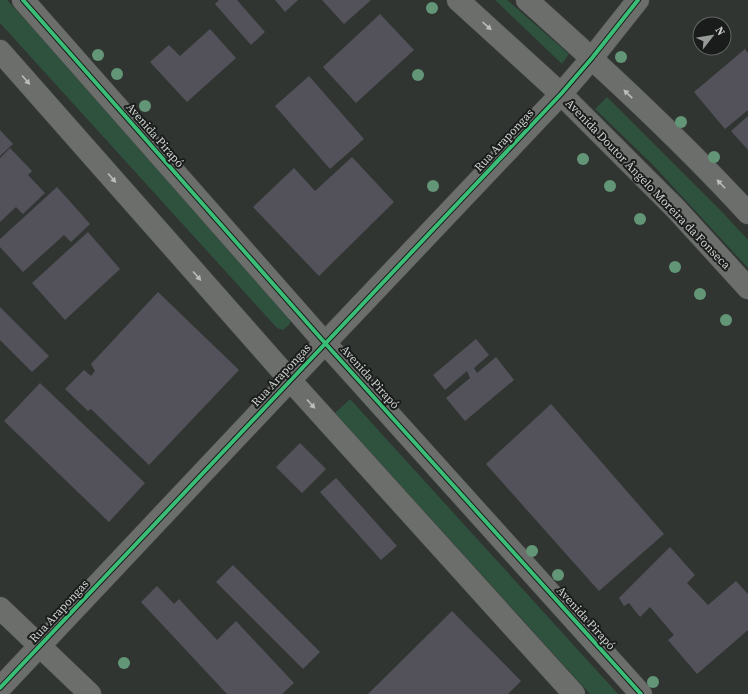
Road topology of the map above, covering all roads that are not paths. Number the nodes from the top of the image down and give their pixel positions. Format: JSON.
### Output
{"nodes":[{"id":1,"x":23,"y":0,"type":"edge"},
{"id":2,"x":458,"y":0,"type":"edge"},
{"id":3,"x":527,"y":0,"type":"edge"},
{"id":4,"x":638,"y":0,"type":"edge"},
{"id":5,"x":0,"y":51,"type":"edge"},
{"id":6,"x":592,"y":58,"type":"junction"},
{"id":7,"x":561,"y":94,"type":"junction"},
{"id":8,"x":748,"y":213,"type":"edge"},
{"id":9,"x":748,"y":288,"type":"edge"},
{"id":10,"x":325,"y":343,"type":"junction"},
{"id":11,"x":290,"y":380,"type":"junction"},
{"id":12,"x":0,"y":608,"type":"edge"},
{"id":13,"x":40,"y":646,"type":"junction"},
{"id":14,"x":0,"y":688,"type":"edge"},
{"id":15,"x":90,"y":694,"type":"edge"},
{"id":16,"x":574,"y":694,"type":"edge"},
{"id":17,"x":641,"y":694,"type":"edge"}],
"edges":[{"from":1,"to":10,"type":"street","name":"Avenida Pirapó"},
{"from":2,"to":7,"type":"street","name":"Avenida Doutor Ângelo Moreira da Fonseca","one_way":true},
{"from":3,"to":6,"type":"street"},
{"from":4,"to":6,"type":"street","name":"Rua Arapongas"},
{"from":5,"to":11,"type":"street","one_way":true},
{"from":6,"to":7,"type":"street","name":"Rua Arapongas"},
{"from":8,"to":6,"type":"street","one_way":true},
{"from":7,"to":9,"type":"street","name":"Avenida Doutor Ângelo Moreira da Fonseca"},
{"from":7,"to":10,"type":"street","name":"Rua Arapongas"},
{"from":10,"to":11,"type":"street","name":"Rua Arapongas"},
{"from":10,"to":17,"type":"street","name":"Avenida Pirapó"},
{"from":11,"to":13,"type":"street","name":"Rua Arapongas"},
{"from":11,"to":16,"type":"street","one_way":true},
{"from":12,"to":13,"type":"street"},
{"from":13,"to":14,"type":"street","name":"Rua Arapongas"},
{"from":13,"to":15,"type":"street"}]}
